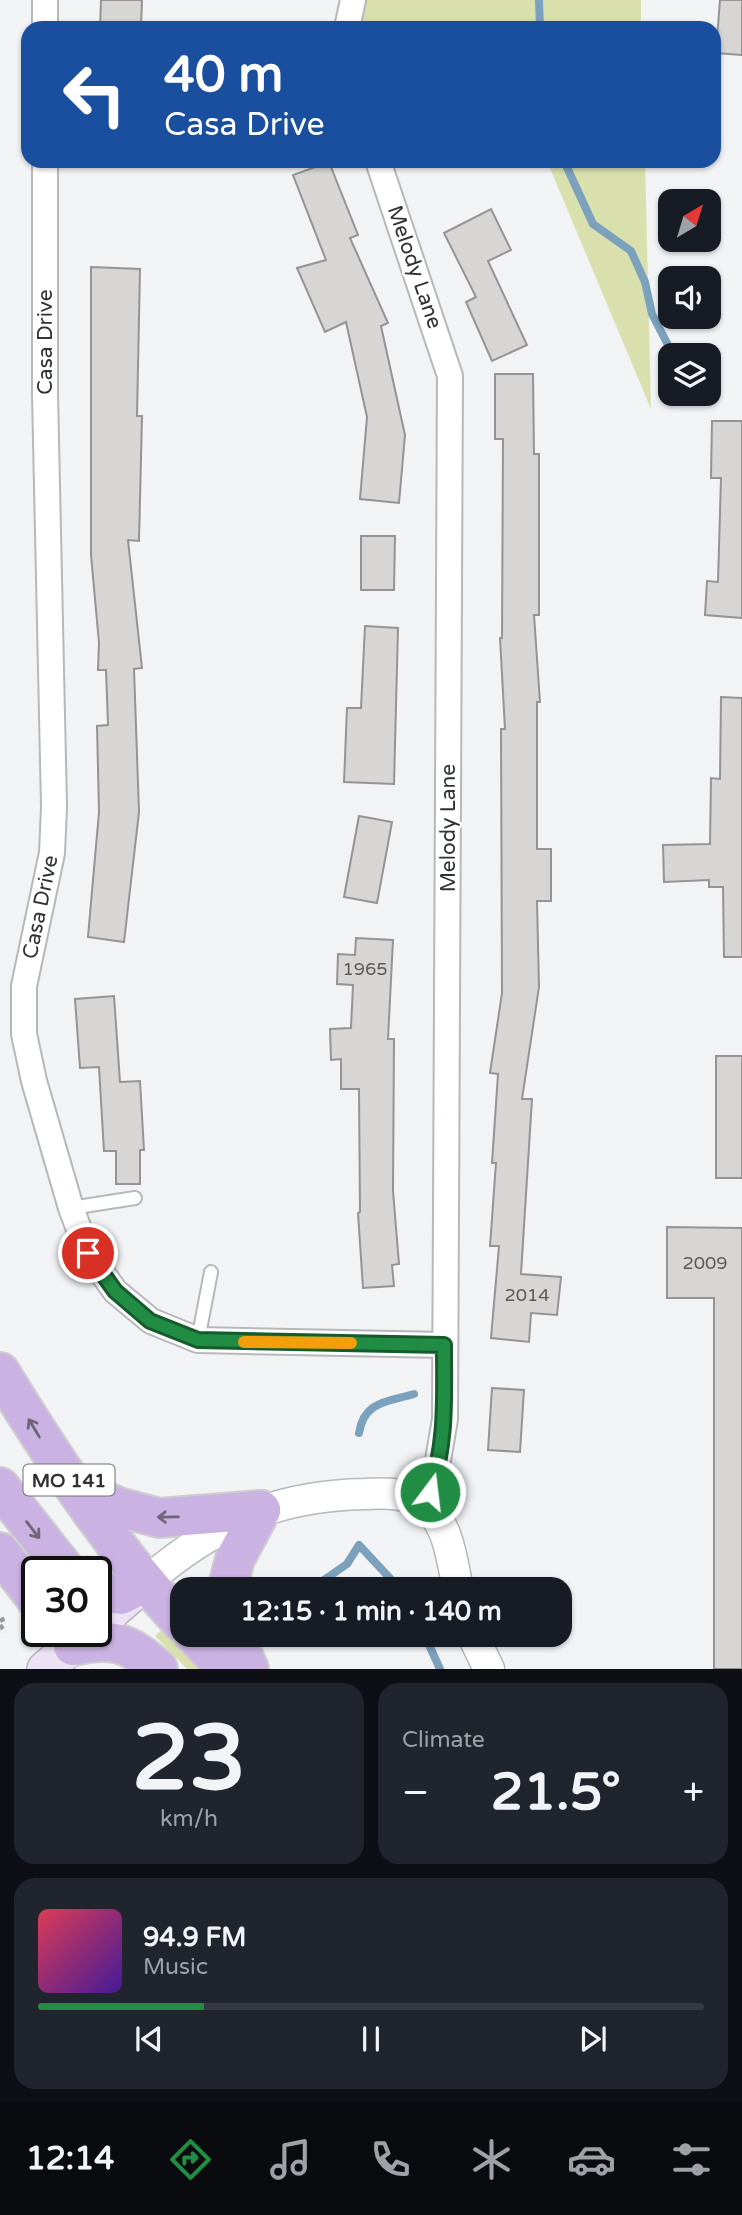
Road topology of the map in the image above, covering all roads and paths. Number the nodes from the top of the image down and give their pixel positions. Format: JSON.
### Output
{"nodes":[{"id":1,"x":45,"y":0,"type":"edge"},
{"id":2,"x":353,"y":0,"type":"edge"},
{"id":3,"x":45,"y":21,"type":"edge"},
{"id":4,"x":348,"y":21,"type":"edge"},
{"id":5,"x":45,"y":168,"type":"edge"},
{"id":6,"x":380,"y":168,"type":"edge"},
{"id":7,"x":135,"y":1198,"type":"dead end"},
{"id":8,"x":71,"y":1208,"type":"junction"},
{"id":9,"x":211,"y":1272,"type":"dead end"},
{"id":10,"x":198,"y":1340,"type":"junction"},
{"id":11,"x":444,"y":1345,"type":"junction"},
{"id":12,"x":0,"y":1372,"type":"edge"},
{"id":13,"x":74,"y":1487,"type":"junction"},
{"id":14,"x":0,"y":1488,"type":"edge"},
{"id":15,"x":426,"y":1506,"type":"junction"},
{"id":16,"x":261,"y":1510,"type":"junction"},
{"id":17,"x":0,"y":1552,"type":"edge"},
{"id":18,"x":54,"y":1556,"type":"edge"},
{"id":19,"x":230,"y":1577,"type":"edge"},
{"id":20,"x":455,"y":1577,"type":"edge"},
{"id":21,"x":146,"y":1582,"type":"junction"},
{"id":22,"x":112,"y":1594,"type":"edge"},
{"id":23,"x":21,"y":1606,"type":"edge"},
{"id":24,"x":170,"y":1609,"type":"edge"},
{"id":25,"x":21,"y":1610,"type":"edge"},
{"id":26,"x":112,"y":1613,"type":"edge"},
{"id":27,"x":0,"y":1623,"type":"edge"},
{"id":28,"x":5,"y":1632,"type":"dead end"},
{"id":29,"x":112,"y":1641,"type":"edge"},
{"id":30,"x":206,"y":1647,"type":"edge"},
{"id":31,"x":240,"y":1647,"type":"edge"},
{"id":32,"x":478,"y":1647,"type":"edge"},
{"id":33,"x":158,"y":1669,"type":"edge"},
{"id":34,"x":227,"y":1669,"type":"edge"},
{"id":35,"x":249,"y":1669,"type":"edge"},
{"id":36,"x":489,"y":1669,"type":"edge"}],
"edges":[{"from":1,"to":3,"type":"street"},
{"from":2,"to":4,"type":"street"},
{"from":5,"to":8,"type":"street","name":"Casa Drive"},
{"from":6,"to":11,"type":"street","name":"Melody Lane"},
{"from":7,"to":8,"type":"lane"},
{"from":8,"to":10,"type":"street","name":"Casa Drive"},
{"from":9,"to":10,"type":"lane"},
{"from":10,"to":11,"type":"street","name":"Casa Drive"},
{"from":11,"to":15,"type":"street","name":"Melody Lane"},
{"from":13,"to":12,"type":"highway","number":"MO 141","one_way":true},
{"from":16,"to":13,"type":"highway","one_way":true},
{"from":13,"to":21,"type":"highway","number":"MO 141"},
{"from":14,"to":18,"type":"highway","one_way":true},
{"from":15,"to":16,"type":"street"},
{"from":15,"to":20,"type":"street"},
{"from":16,"to":19,"type":"highway"},
{"from":16,"to":21,"type":"street"},
{"from":17,"to":23,"type":"highway"},
{"from":21,"to":22,"type":"highway"},
{"from":21,"to":24,"type":"highway","number":"MO 141"},
{"from":21,"to":26,"type":"main road"},
{"from":25,"to":27,"type":"path"},
{"from":27,"to":28,"type":"path"},
{"from":29,"to":33,"type":"highway"},
{"from":30,"to":34,"type":"highway"},
{"from":31,"to":35,"type":"highway"},
{"from":32,"to":36,"type":"street"}]}
